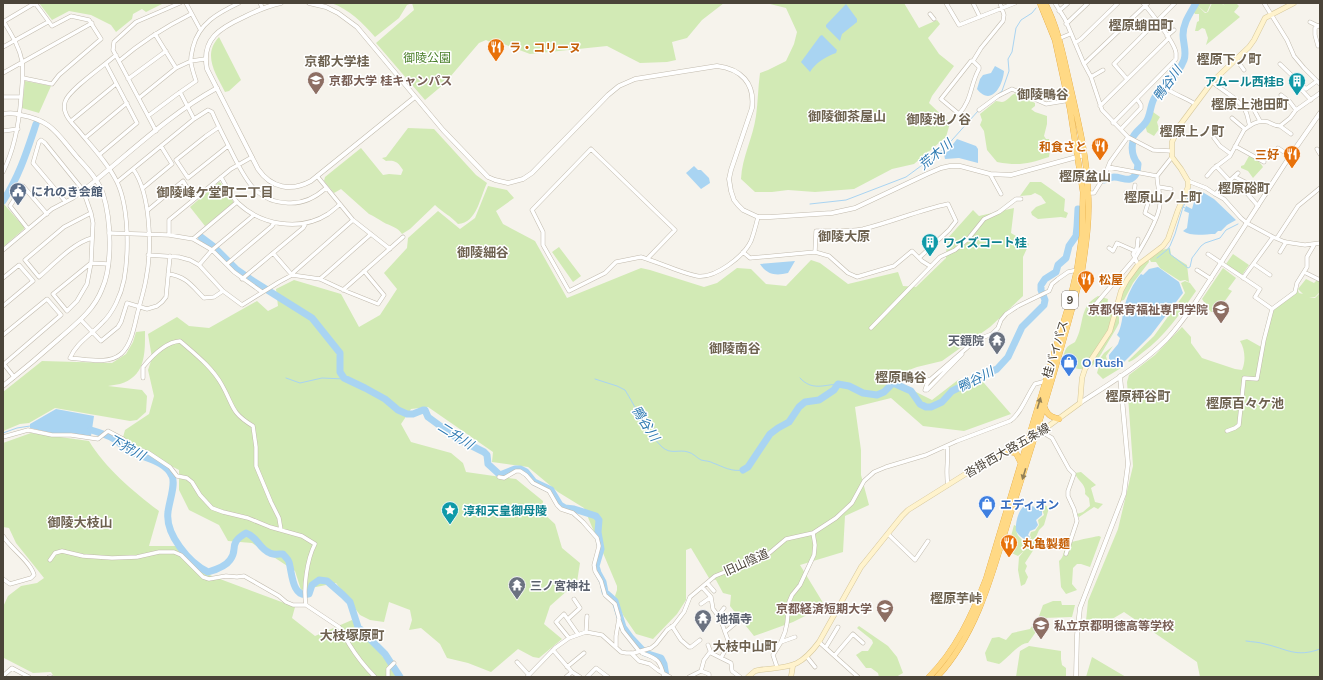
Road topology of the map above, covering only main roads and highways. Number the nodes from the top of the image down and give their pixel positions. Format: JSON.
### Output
{"nodes":[{"id":1,"x":1040,"y":3,"type":"edge"},
{"id":2,"x":1045,"y":3,"type":"edge"},
{"id":3,"x":1294,"y":3,"type":"edge"},
{"id":4,"x":1057,"y":39,"type":"junction"},
{"id":5,"x":1081,"y":156,"type":"junction"},
{"id":6,"x":1080,"y":270,"type":"junction"},
{"id":7,"x":1044,"y":406,"type":"junction"},
{"id":8,"x":1059,"y":419,"type":"junction"},
{"id":9,"x":1035,"y":436,"type":"junction"},
{"id":10,"x":1028,"y":440,"type":"junction"},
{"id":11,"x":1007,"y":451,"type":"junction"},
{"id":12,"x":1021,"y":464,"type":"junction"},
{"id":13,"x":794,"y":665,"type":"junction"},
{"id":14,"x":748,"y":677,"type":"edge"},
{"id":15,"x":791,"y":677,"type":"edge"},
{"id":16,"x":929,"y":677,"type":"edge"},
{"id":17,"x":937,"y":677,"type":"edge"}],
"edges":[{"from":1,"to":4,"type":"highway","name":"桂バイパス","number":"9"},
{"from":2,"to":4,"type":"highway","name":"桂バイパス","number":"9"},
{"from":3,"to":8,"type":"main road","name":"沓掛西大路五条線"},
{"from":4,"to":5,"type":"highway","name":"桂バイパス","number":"9"},
{"from":5,"to":6,"type":"highway","name":"桂バイパス","number":"9"},
{"from":5,"to":6,"type":"highway","name":"桂バイパス","number":"9"},
{"from":6,"to":7,"type":"highway","name":"桂バイパス","number":"9"},
{"from":10,"to":6,"type":"highway","name":"桂バイパス","number":"9","one_way":true},
{"from":7,"to":8,"type":"highway"},
{"from":7,"to":9,"type":"highway","name":"桂バイパス","number":"9"},
{"from":8,"to":9,"type":"main road","name":"沓掛西大路五条線"},
{"from":9,"to":10,"type":"main road","name":"沓掛西大路五条線"},
{"from":9,"to":17,"type":"highway","name":"桂バイパス","number":"9","one_way":true},
{"from":10,"to":11,"type":"main road","name":"沓掛西大路五条線"},
{"from":10,"to":12,"type":"highway","name":"桂バイパス","number":"9"},
{"from":11,"to":12,"type":"highway"},
{"from":11,"to":13,"type":"main road","name":"沓掛西大路五条線"},
{"from":12,"to":16,"type":"highway","name":"桂バイパス","number":"9"},
{"from":13,"to":14,"type":"main road","name":"沓掛西大路五条線"},
{"from":13,"to":15,"type":"main road"}]}
